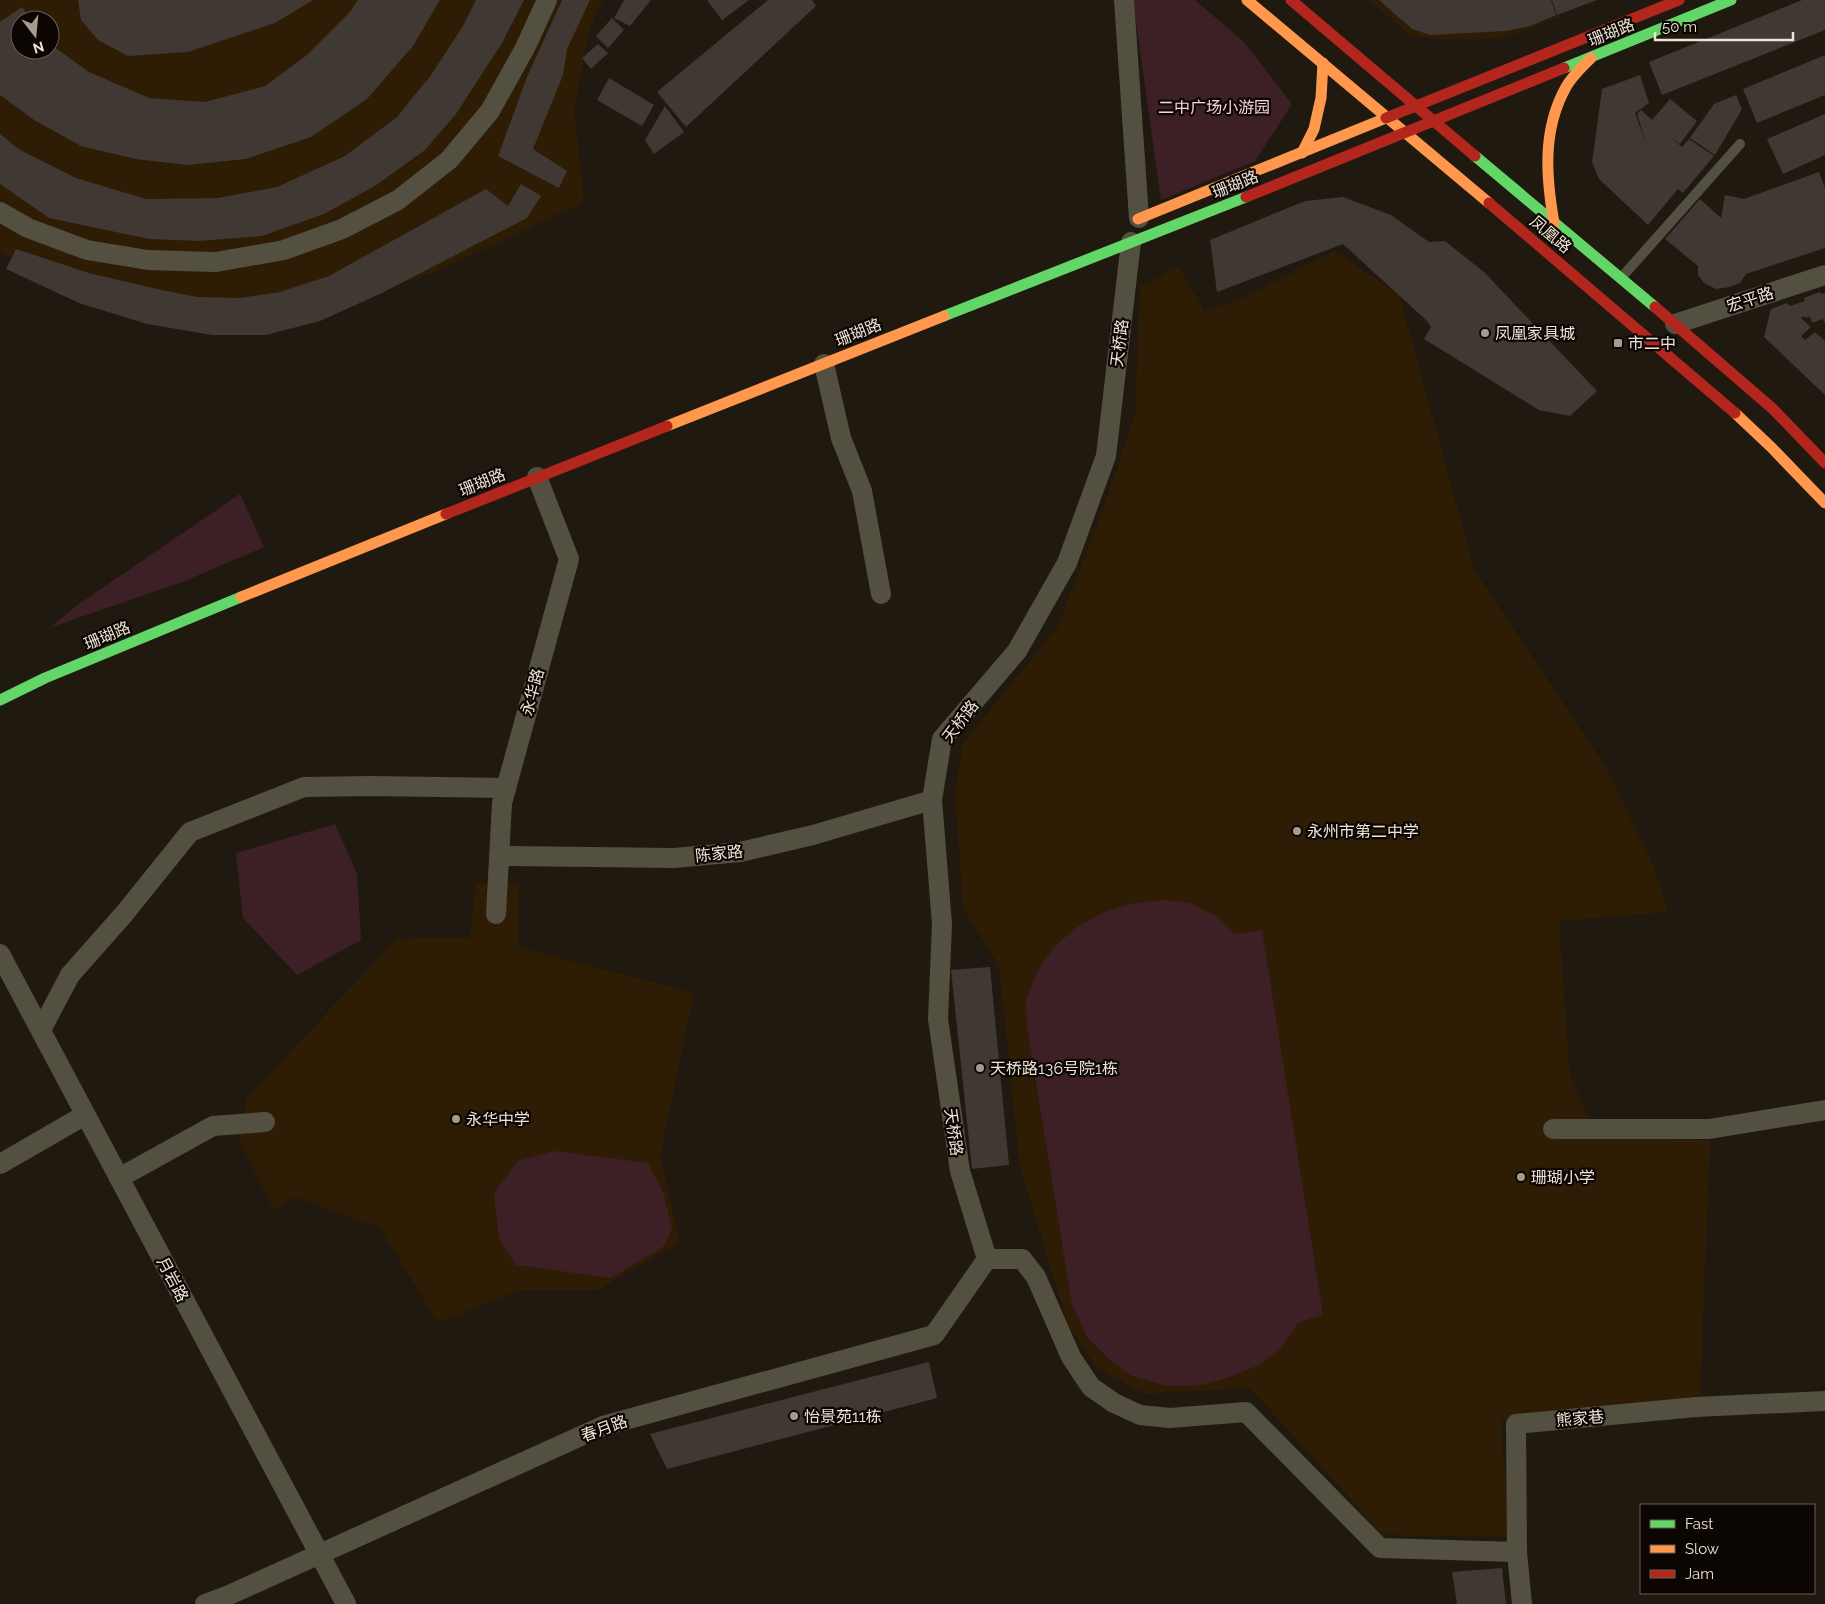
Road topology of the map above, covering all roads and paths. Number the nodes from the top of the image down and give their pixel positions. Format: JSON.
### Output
{"nodes":[{"id":1,"x":547,"y":0,"type":"edge"},
{"id":2,"x":1124,"y":0,"type":"edge"},
{"id":3,"x":1247,"y":0,"type":"edge"},
{"id":4,"x":1291,"y":0,"type":"edge"},
{"id":5,"x":1679,"y":0,"type":"edge"},
{"id":6,"x":1731,"y":0,"type":"edge"},
{"id":7,"x":1591,"y":58,"type":"junction"},
{"id":8,"x":1323,"y":63,"type":"junction"},
{"id":9,"x":1417,"y":107,"type":"junction"},
{"id":10,"x":1389,"y":118,"type":"junction"},
{"id":11,"x":1435,"y":122,"type":"junction"},
{"id":12,"x":1407,"y":133,"type":"junction"},
{"id":13,"x":1740,"y":144,"type":"dead end"},
{"id":14,"x":1302,"y":153,"type":"junction"},
{"id":15,"x":0,"y":212,"type":"edge"},
{"id":16,"x":1135,"y":220,"type":"joint"},
{"id":17,"x":1554,"y":223,"type":"junction"},
{"id":18,"x":1131,"y":242,"type":"junction"},
{"id":19,"x":1825,"y":275,"type":"edge"},
{"id":20,"x":1621,"y":279,"type":"junction"},
{"id":21,"x":1675,"y":324,"type":"junction"},
{"id":22,"x":824,"y":364,"type":"junction"},
{"id":23,"x":1825,"y":463,"type":"edge"},
{"id":24,"x":537,"y":477,"type":"junction"},
{"id":25,"x":1825,"y":503,"type":"edge"},
{"id":26,"x":881,"y":594,"type":"dead end"},
{"id":27,"x":0,"y":700,"type":"edge"},
{"id":28,"x":506,"y":788,"type":"junction"},
{"id":29,"x":932,"y":800,"type":"junction"},
{"id":30,"x":499,"y":856,"type":"junction"},
{"id":31,"x":496,"y":914,"type":"dead end"},
{"id":32,"x":0,"y":954,"type":"edge"},
{"id":33,"x":41,"y":1030,"type":"junction"},
{"id":34,"x":1825,"y":1110,"type":"edge"},
{"id":35,"x":86,"y":1115,"type":"junction"},
{"id":36,"x":265,"y":1122,"type":"dead end"},
{"id":37,"x":1553,"y":1129,"type":"dead end"},
{"id":38,"x":0,"y":1164,"type":"edge"},
{"id":39,"x":119,"y":1178,"type":"junction"},
{"id":40,"x":987,"y":1259,"type":"junction"},
{"id":41,"x":1825,"y":1401,"type":"edge"},
{"id":42,"x":1517,"y":1552,"type":"junction"},
{"id":43,"x":319,"y":1554,"type":"junction"},
{"id":44,"x":205,"y":1604,"type":"edge"},
{"id":45,"x":346,"y":1604,"type":"edge"},
{"id":46,"x":1522,"y":1604,"type":"edge"}],
"edges":[{"from":1,"to":15,"type":"street"},
{"from":2,"to":16,"type":"street"},
{"from":3,"to":8,"type":"main road","name":"凤凰路"},
{"from":4,"to":9,"type":"main road","name":"凤凰路"},
{"from":5,"to":9,"type":"main road","name":"珊瑚路"},
{"from":6,"to":7,"type":"main road","name":"珊瑚路"},
{"from":7,"to":11,"type":"main road","name":"珊瑚路"},
{"from":7,"to":17,"type":"main road"},
{"from":8,"to":10,"type":"main road","name":"凤凰路"},
{"from":8,"to":14,"type":"main road"},
{"from":9,"to":10,"type":"main road","name":"珊瑚路"},
{"from":9,"to":11,"type":"main road","name":"凤凰路"},
{"from":10,"to":12,"type":"main road","name":"凤凰路"},
{"from":10,"to":14,"type":"main road","name":"珊瑚路"},
{"from":11,"to":12,"type":"main road","name":"珊瑚路"},
{"from":11,"to":17,"type":"main road","name":"凤凰路"},
{"from":12,"to":18,"type":"main road","name":"珊瑚路"},
{"from":12,"to":25,"type":"main road","name":"凤凰路"},
{"from":13,"to":20,"type":"lane"},
{"from":14,"to":16,"type":"main road","name":"珊瑚路"},
{"from":17,"to":20,"type":"main road","name":"凤凰路"},
{"from":18,"to":22,"type":"main road","name":"珊瑚路"},
{"from":18,"to":29,"type":"street","name":"天桥路"},
{"from":19,"to":21,"type":"street","name":"宏平路"},
{"from":20,"to":21,"type":"main road","name":"凤凰路"},
{"from":21,"to":23,"type":"main road","name":"凤凰路"},
{"from":22,"to":24,"type":"main road","name":"珊瑚路"},
{"from":22,"to":26,"type":"street"},
{"from":24,"to":27,"type":"main road","name":"珊瑚路"},
{"from":24,"to":28,"type":"street","name":"永华路"},
{"from":28,"to":30,"type":"street","name":"永华路"},
{"from":28,"to":33,"type":"street"},
{"from":29,"to":30,"type":"street","name":"陈家路"},
{"from":29,"to":40,"type":"street","name":"天桥路"},
{"from":30,"to":31,"type":"street","name":"永华路"},
{"from":32,"to":33,"type":"street","name":"月岩路"},
{"from":33,"to":35,"type":"street","name":"月岩路"},
{"from":34,"to":37,"type":"street"},
{"from":35,"to":38,"type":"street"},
{"from":35,"to":39,"type":"street","name":"月岩路"},
{"from":36,"to":39,"type":"street"},
{"from":39,"to":43,"type":"street","name":"月岩路"},
{"from":40,"to":42,"type":"street"},
{"from":40,"to":43,"type":"street","name":"春月路"},
{"from":41,"to":42,"type":"street","name":"熊家巷"},
{"from":42,"to":46,"type":"street","name":"熊家巷"},
{"from":43,"to":44,"type":"street","name":"春月路"},
{"from":43,"to":45,"type":"street","name":"月岩路"}]}
